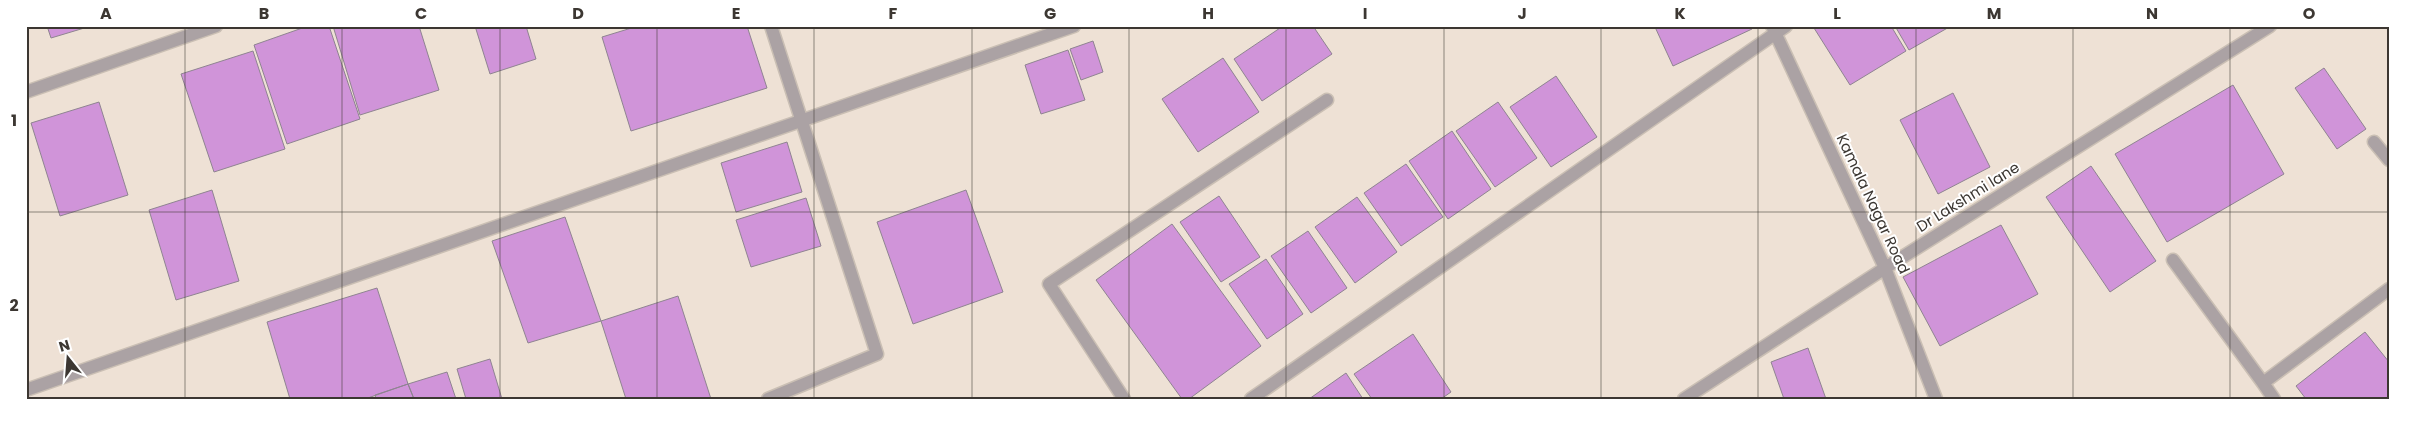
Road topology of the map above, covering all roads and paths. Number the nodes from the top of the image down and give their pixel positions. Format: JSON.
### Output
{"nodes":[{"id":1,"x":216,"y":26,"type":"edge"},
{"id":2,"x":771,"y":26,"type":"edge"},
{"id":3,"x":1074,"y":26,"type":"edge"},
{"id":4,"x":2270,"y":26,"type":"edge"},
{"id":5,"x":1778,"y":28,"type":"edge"},
{"id":6,"x":26,"y":92,"type":"edge"},
{"id":7,"x":1327,"y":100,"type":"dead end"},
{"id":8,"x":802,"y":120,"type":"junction"},
{"id":9,"x":2374,"y":142,"type":"dead end"},
{"id":10,"x":2389,"y":160,"type":"edge"},
{"id":11,"x":2173,"y":260,"type":"dead end"},
{"id":12,"x":1885,"y":268,"type":"junction"},
{"id":13,"x":2389,"y":289,"type":"edge"},
{"id":14,"x":2263,"y":384,"type":"junction"},
{"id":15,"x":26,"y":390,"type":"edge"},
{"id":16,"x":768,"y":399,"type":"edge"},
{"id":17,"x":1124,"y":399,"type":"edge"},
{"id":18,"x":1251,"y":399,"type":"edge"},
{"id":19,"x":1684,"y":399,"type":"edge"},
{"id":20,"x":1936,"y":399,"type":"edge"},
{"id":21,"x":2274,"y":399,"type":"edge"}],
"edges":[{"from":1,"to":6,"type":"street"},
{"from":2,"to":8,"type":"street"},
{"from":3,"to":8,"type":"street"},
{"from":4,"to":12,"type":"street","name":"Dr Lakshmi lane"},
{"from":5,"to":12,"type":"street","name":"Kamala Nagar Road"},
{"from":5,"to":18,"type":"street"},
{"from":7,"to":17,"type":"street"},
{"from":8,"to":15,"type":"street"},
{"from":8,"to":16,"type":"street"},
{"from":9,"to":10,"type":"street"},
{"from":11,"to":14,"type":"street"},
{"from":12,"to":19,"type":"street","name":"Dr Lakshmi lane"},
{"from":12,"to":20,"type":"street","name":"Kamala Nagar Road"},
{"from":13,"to":14,"type":"street"},
{"from":14,"to":21,"type":"street"}]}
